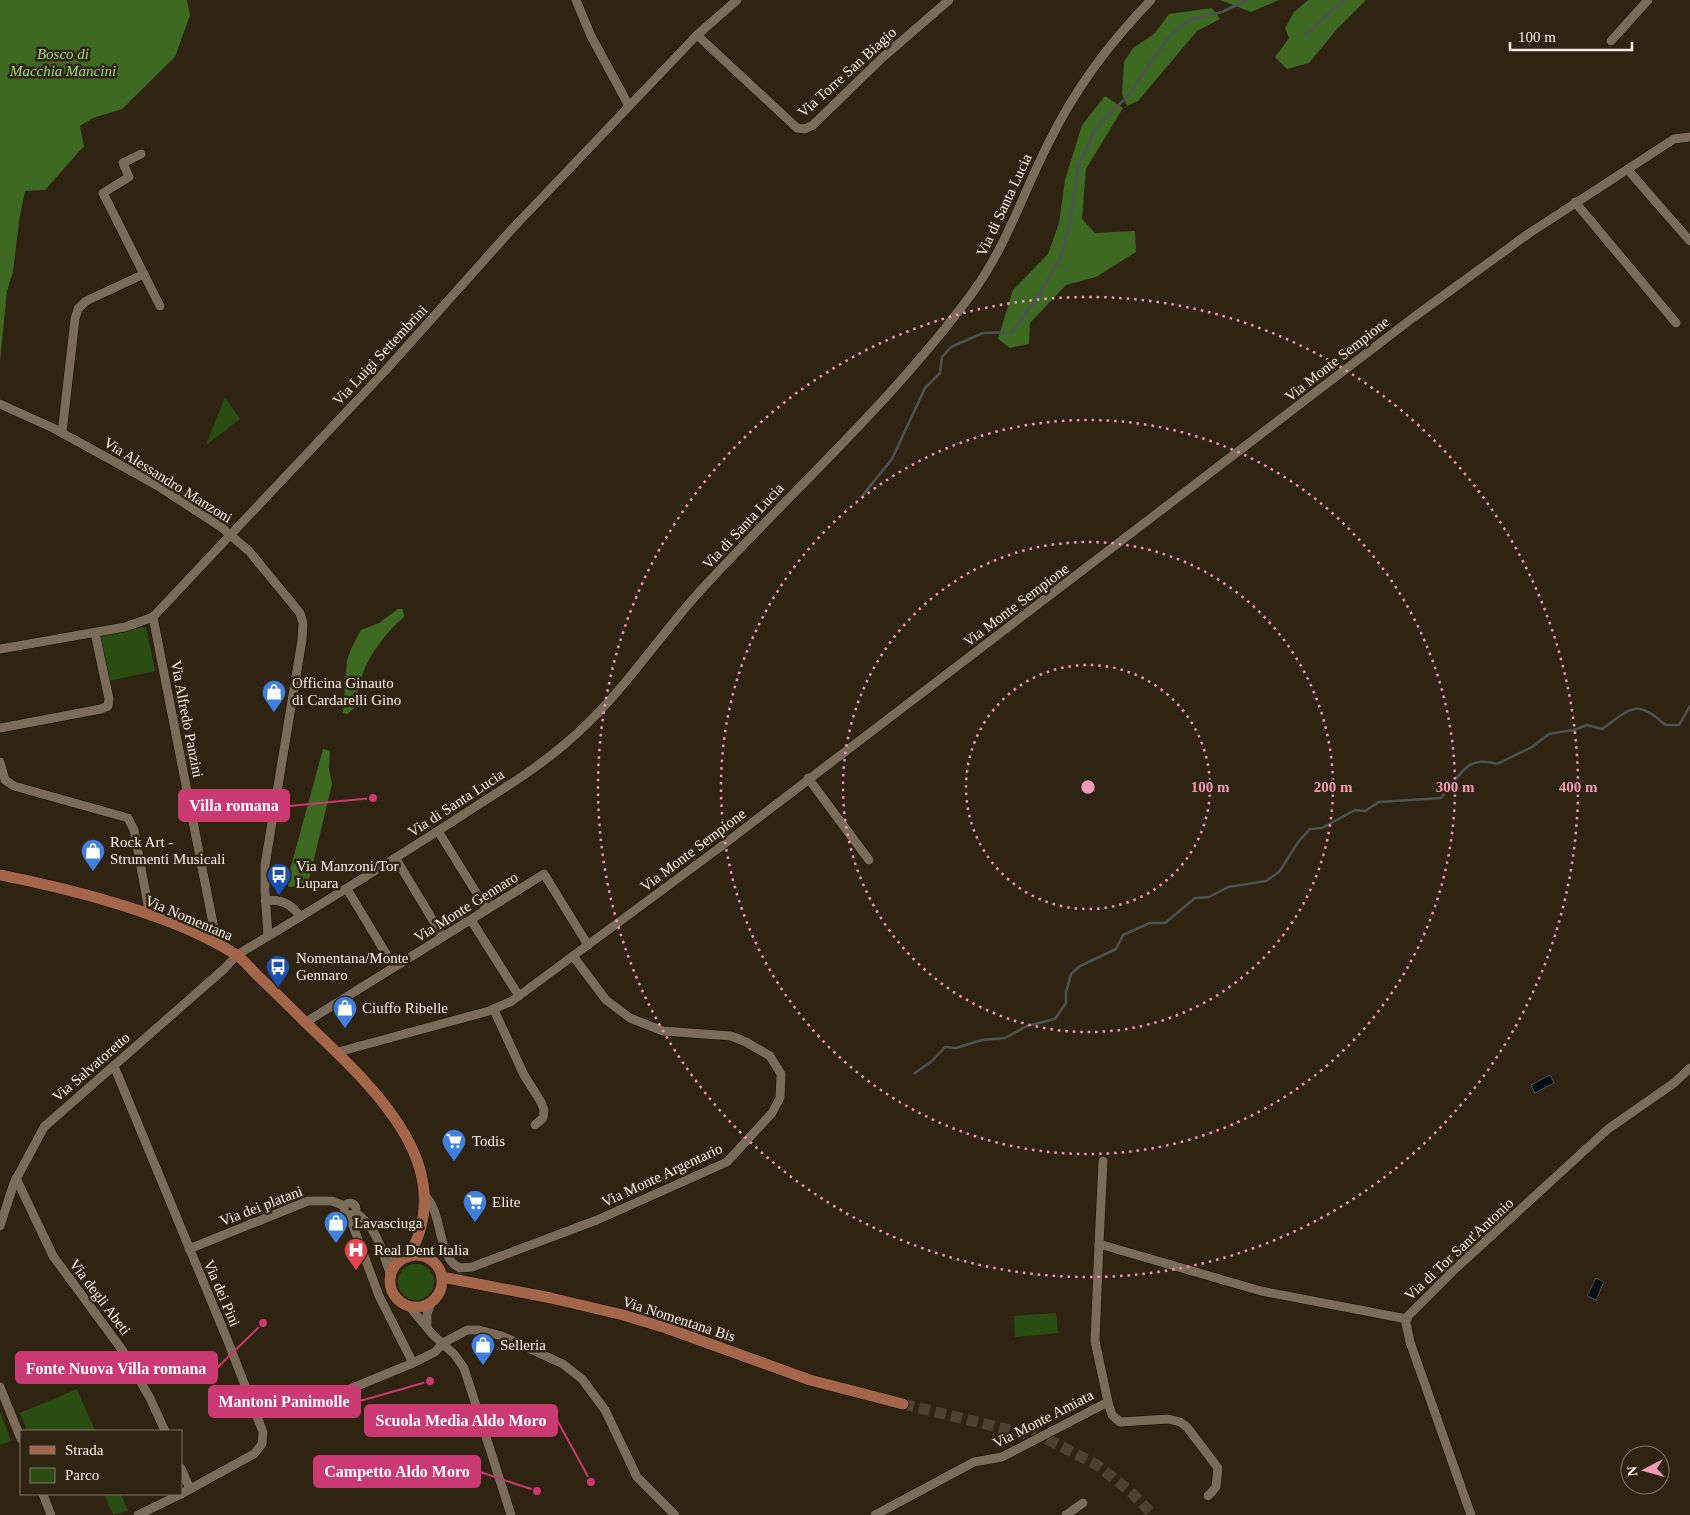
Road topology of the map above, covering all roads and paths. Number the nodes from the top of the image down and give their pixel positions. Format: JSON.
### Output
{"nodes":[{"id":1,"x":576,"y":0,"type":"edge"},
{"id":2,"x":737,"y":0,"type":"edge"},
{"id":3,"x":949,"y":0,"type":"edge"},
{"id":4,"x":1151,"y":0,"type":"edge"},
{"id":5,"x":1648,"y":0,"type":"edge"},
{"id":6,"x":697,"y":35,"type":"junction"},
{"id":7,"x":1611,"y":41,"type":"dead end"},
{"id":8,"x":629,"y":106,"type":"junction"},
{"id":9,"x":1690,"y":137,"type":"edge"},
{"id":10,"x":141,"y":154,"type":"dead end"},
{"id":11,"x":1628,"y":170,"type":"junction"},
{"id":12,"x":1575,"y":202,"type":"junction"},
{"id":13,"x":1690,"y":241,"type":"edge"},
{"id":14,"x":144,"y":274,"type":"junction"},
{"id":15,"x":160,"y":306,"type":"dead end"},
{"id":16,"x":1676,"y":323,"type":"dead end"},
{"id":17,"x":0,"y":404,"type":"edge"},
{"id":18,"x":62,"y":432,"type":"junction"},
{"id":19,"x":231,"y":535,"type":"junction"},
{"id":20,"x":153,"y":617,"type":"junction"},
{"id":21,"x":95,"y":633,"type":"junction"},
{"id":22,"x":0,"y":649,"type":"edge"},
{"id":23,"x":0,"y":728,"type":"edge"},
{"id":24,"x":0,"y":762,"type":"edge"},
{"id":25,"x":808,"y":778,"type":"junction"},
{"id":26,"x":438,"y":831,"type":"junction"},
{"id":27,"x":396,"y":859,"type":"junction"},
{"id":28,"x":869,"y":860,"type":"dead end"},
{"id":29,"x":0,"y":875,"type":"edge"},
{"id":30,"x":347,"y":889,"type":"junction"},
{"id":31,"x":265,"y":901,"type":"junction"},
{"id":32,"x":487,"y":910,"type":"junction"},
{"id":33,"x":150,"y":916,"type":"junction"},
{"id":34,"x":300,"y":917,"type":"junction"},
{"id":35,"x":471,"y":920,"type":"junction"},
{"id":36,"x":268,"y":936,"type":"junction"},
{"id":37,"x":443,"y":937,"type":"junction"},
{"id":38,"x":217,"y":944,"type":"junction"},
{"id":39,"x":588,"y":945,"type":"junction"},
{"id":40,"x":237,"y":955,"type":"junction"},
{"id":41,"x":573,"y":956,"type":"junction"},
{"id":42,"x":394,"y":968,"type":"junction"},
{"id":43,"x":519,"y":996,"type":"junction"},
{"id":44,"x":494,"y":1010,"type":"junction"},
{"id":45,"x":306,"y":1022,"type":"junction"},
{"id":46,"x":338,"y":1052,"type":"junction"},
{"id":47,"x":114,"y":1066,"type":"junction"},
{"id":48,"x":1690,"y":1068,"type":"edge"},
{"id":49,"x":535,"y":1125,"type":"dead end"},
{"id":50,"x":1103,"y":1162,"type":"dead end"},
{"id":51,"x":16,"y":1178,"type":"junction"},
{"id":52,"x":424,"y":1195,"type":"junction"},
{"id":53,"x":352,"y":1214,"type":"junction"},
{"id":54,"x":0,"y":1226,"type":"edge"},
{"id":55,"x":422,"y":1227,"type":"junction"},
{"id":56,"x":1100,"y":1244,"type":"junction"},
{"id":57,"x":382,"y":1248,"type":"junction"},
{"id":58,"x":189,"y":1250,"type":"junction"},
{"id":59,"x":406,"y":1258,"type":"junction"},
{"id":60,"x":431,"y":1260,"type":"junction"},
{"id":61,"x":391,"y":1276,"type":"junction"},
{"id":62,"x":442,"y":1278,"type":"junction"},
{"id":63,"x":431,"y":1303,"type":"junction"},
{"id":64,"x":409,"y":1306,"type":"junction"},
{"id":65,"x":1406,"y":1319,"type":"junction"},
{"id":66,"x":427,"y":1328,"type":"junction"},
{"id":67,"x":443,"y":1343,"type":"junction"},
{"id":68,"x":413,"y":1363,"type":"junction"},
{"id":69,"x":0,"y":1387,"type":"edge"},
{"id":70,"x":328,"y":1398,"type":"dead end"},
{"id":71,"x":1108,"y":1402,"type":"junction"},
{"id":72,"x":903,"y":1404,"type":"tunnel mouth"},
{"id":73,"x":165,"y":1430,"type":"edge"},
{"id":74,"x":20,"y":1437,"type":"edge"},
{"id":75,"x":182,"y":1470,"type":"edge"},
{"id":76,"x":190,"y":1489,"type":"junction"},
{"id":77,"x":182,"y":1493,"type":"edge"},
{"id":78,"x":43,"y":1495,"type":"edge"},
{"id":79,"x":179,"y":1495,"type":"edge"},
{"id":80,"x":1208,"y":1496,"type":"dead end"},
{"id":81,"x":1083,"y":1504,"type":"dead end"},
{"id":82,"x":48,"y":1514,"type":"edge"},
{"id":83,"x":138,"y":1515,"type":"edge"},
{"id":84,"x":511,"y":1515,"type":"edge"},
{"id":85,"x":675,"y":1515,"type":"edge"},
{"id":86,"x":875,"y":1515,"type":"edge"},
{"id":87,"x":1066,"y":1515,"type":"edge"},
{"id":88,"x":1470,"y":1515,"type":"edge"}],
"edges":[{"from":1,"to":8,"type":"street"},
{"from":2,"to":6,"type":"street","name":"Via Luigi Settembrini"},
{"from":3,"to":6,"type":"street","name":"Via Torre San Biagio"},
{"from":4,"to":26,"type":"street","name":"Via di Santa Lucia"},
{"from":5,"to":7,"type":"street"},
{"from":6,"to":8,"type":"street","name":"Via Luigi Settembrini"},
{"from":8,"to":19,"type":"street","name":"Via Luigi Settembrini"},
{"from":9,"to":11,"type":"street","name":"Via Monte Sempione"},
{"from":10,"to":14,"type":"street"},
{"from":11,"to":12,"type":"street","name":"Via Monte Sempione"},
{"from":11,"to":13,"type":"street"},
{"from":12,"to":16,"type":"street"},
{"from":12,"to":25,"type":"street","name":"Via Monte Sempione"},
{"from":14,"to":15,"type":"street"},
{"from":14,"to":18,"type":"street"},
{"from":17,"to":18,"type":"street","name":"Via Alessandro Manzoni"},
{"from":18,"to":19,"type":"street","name":"Via Alessandro Manzoni"},
{"from":19,"to":20,"type":"street","name":"Via Luigi Settembrini"},
{"from":19,"to":31,"type":"street","name":"Via Alessandro Manzoni"},
{"from":20,"to":21,"type":"street","name":"Via Luigi Settembrini"},
{"from":20,"to":38,"type":"street","name":"Via Alfredo Panzini"},
{"from":21,"to":22,"type":"street","name":"Via Luigi Settembrini"},
{"from":21,"to":23,"type":"street"},
{"from":24,"to":33,"type":"street"},
{"from":25,"to":28,"type":"street"},
{"from":25,"to":39,"type":"street","name":"Via Monte Sempione"},
{"from":26,"to":27,"type":"street","name":"Via di Santa Lucia"},
{"from":26,"to":32,"type":"street"},
{"from":27,"to":30,"type":"street","name":"Via di Santa Lucia"},
{"from":27,"to":37,"type":"street"},
{"from":29,"to":33,"type":"main road","name":"Via Nomentana"},
{"from":30,"to":34,"type":"street","name":"Via di Santa Lucia"},
{"from":30,"to":42,"type":"street"},
{"from":31,"to":34,"type":"street"},
{"from":31,"to":36,"type":"street","name":"Via Alessandro Manzoni"},
{"from":32,"to":35,"type":"street","name":"Via Monte Gennaro"},
{"from":32,"to":39,"type":"street","name":"Via Monte Gennaro"},
{"from":33,"to":38,"type":"main road","name":"Via Nomentana"},
{"from":34,"to":36,"type":"street","name":"Via di Santa Lucia"},
{"from":35,"to":37,"type":"street","name":"Via Monte Gennaro"},
{"from":35,"to":43,"type":"street"},
{"from":36,"to":40,"type":"street","name":"Via di Santa Lucia"},
{"from":37,"to":42,"type":"street","name":"Via Monte Gennaro"},
{"from":38,"to":40,"type":"main road","name":"Via Nomentana"},
{"from":39,"to":41,"type":"street","name":"Via Monte Sempione"},
{"from":40,"to":45,"type":"main road","name":"Via Nomentana"},
{"from":40,"to":47,"type":"street","name":"Via Salvatoretto"},
{"from":41,"to":43,"type":"street","name":"Via Monte Sempione"},
{"from":41,"to":52,"type":"street","name":"Via Monte Argentario"},
{"from":42,"to":45,"type":"street","name":"Via Monte Gennaro"},
{"from":43,"to":44,"type":"street","name":"Via Monte Sempione"},
{"from":44,"to":46,"type":"street","name":"Via Monte Sempione"},
{"from":44,"to":49,"type":"street"},
{"from":45,"to":46,"type":"main road","name":"Via Nomentana"},
{"from":46,"to":52,"type":"main road","name":"Via Nomentana"},
{"from":47,"to":51,"type":"street","name":"Via Salvatoretto"},
{"from":47,"to":58,"type":"street","name":"Via dei Pini"},
{"from":48,"to":65,"type":"street","name":"Via di Tor Sant'Antonio"},
{"from":50,"to":56,"type":"street","name":"Via Monte Amiata"},
{"from":51,"to":54,"type":"street","name":"Via Salvatoretto"},
{"from":51,"to":73,"type":"street","name":"Via degli Abeti"},
{"from":52,"to":55,"type":"main road","name":"Via Nomentana"},
{"from":53,"to":57,"type":"street"},
{"from":53,"to":58,"type":"street","name":"Via dei platani"},
{"from":53,"to":68,"type":"street"},
{"from":55,"to":59,"type":"main road","name":"Via Nomentana"},
{"from":55,"to":60,"type":"main road","name":"Via Nomentana"},
{"from":56,"to":65,"type":"street"},
{"from":56,"to":71,"type":"street","name":"Via Monte Amiata"},
{"from":57,"to":59,"type":"street"},
{"from":57,"to":61,"type":"street"},
{"from":58,"to":76,"type":"street","name":"Via dei Pini"},
{"from":59,"to":60,"type":"main road"},
{"from":59,"to":61,"type":"main road"},
{"from":60,"to":62,"type":"main road"},
{"from":61,"to":64,"type":"main road"},
{"from":62,"to":63,"type":"main road"},
{"from":62,"to":72,"type":"main road","name":"Via Nomentana Bis"},
{"from":63,"to":64,"type":"main road"},
{"from":63,"to":66,"type":"street"},
{"from":64,"to":66,"type":"street"},
{"from":65,"to":88,"type":"street","name":"Via di Tor Sant'Antonio"},
{"from":66,"to":67,"type":"street"},
{"from":67,"to":68,"type":"street"},
{"from":67,"to":84,"type":"street"},
{"from":67,"to":85,"type":"street"},
{"from":68,"to":70,"type":"street"},
{"from":69,"to":74,"type":"street"},
{"from":71,"to":80,"type":"street"},
{"from":71,"to":86,"type":"street","name":"Via Monte Amiata"},
{"from":75,"to":76,"type":"street"},
{"from":76,"to":77,"type":"street","name":"Via dei Pini"},
{"from":78,"to":82,"type":"street"},
{"from":79,"to":83,"type":"street","name":"Via dei Pini"},
{"from":81,"to":87,"type":"street"}]}
